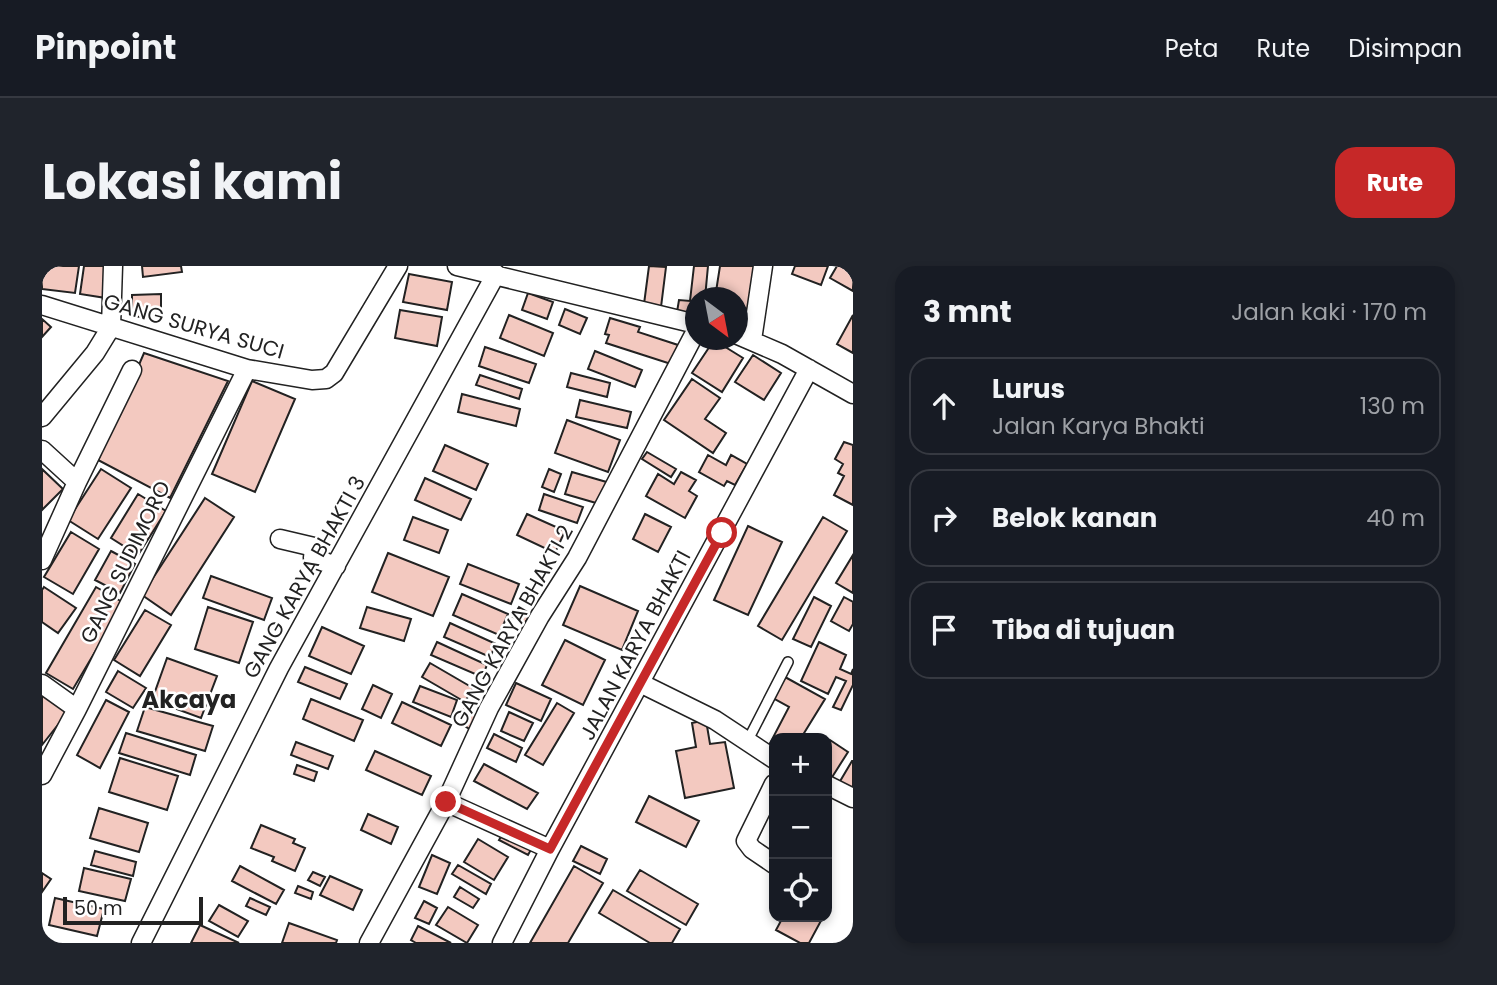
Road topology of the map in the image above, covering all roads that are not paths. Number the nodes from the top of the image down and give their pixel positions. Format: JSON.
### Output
{"nodes":[{"id":1,"x":113,"y":266,"type":"edge"},
{"id":2,"x":398,"y":266,"type":"edge"},
{"id":3,"x":457,"y":266,"type":"edge"},
{"id":4,"x":763,"y":266,"type":"edge"},
{"id":5,"x":496,"y":274,"type":"junction"},
{"id":6,"x":42,"y":305,"type":"edge"},
{"id":7,"x":685,"y":321,"type":"edge"},
{"id":8,"x":748,"y":325,"type":"edge"},
{"id":9,"x":111,"y":327,"type":"junction"},
{"id":10,"x":748,"y":338,"type":"edge"},
{"id":11,"x":685,"y":350,"type":"edge"},
{"id":12,"x":247,"y":369,"type":"junction"},
{"id":13,"x":809,"y":369,"type":"junction"},
{"id":14,"x":132,"y":370,"type":"dead end"},
{"id":15,"x":853,"y":394,"type":"edge"},
{"id":16,"x":42,"y":417,"type":"edge"},
{"id":17,"x":42,"y":450,"type":"edge"},
{"id":18,"x":77,"y":482,"type":"junction"},
{"id":19,"x":280,"y":539,"type":"dead end"},
{"id":20,"x":42,"y":560,"type":"edge"},
{"id":21,"x":336,"y":566,"type":"junction"},
{"id":22,"x":788,"y":662,"type":"dead end"},
{"id":23,"x":640,"y":683,"type":"junction"},
{"id":24,"x":42,"y":684,"type":"edge"},
{"id":25,"x":77,"y":709,"type":"junction"},
{"id":26,"x":747,"y":742,"type":"junction"},
{"id":27,"x":769,"y":756,"type":"edge"},
{"id":28,"x":42,"y":775,"type":"edge"},
{"id":29,"x":832,"y":788,"type":"edge"},
{"id":30,"x":769,"y":795,"type":"edge"},
{"id":31,"x":853,"y":798,"type":"edge"},
{"id":32,"x":446,"y":802,"type":"junction"},
{"id":33,"x":550,"y":849,"type":"junction"},
{"id":34,"x":769,"y":861,"type":"edge"},
{"id":35,"x":141,"y":943,"type":"edge"},
{"id":36,"x":369,"y":943,"type":"edge"},
{"id":37,"x":502,"y":943,"type":"edge"}],
"edges":[{"from":1,"to":9,"type":"street"},
{"from":2,"to":12,"type":"street","name":"GANG SURYA SUCI"},
{"from":3,"to":5,"type":"street"},
{"from":4,"to":8,"type":"street"},
{"from":5,"to":7,"type":"street"},
{"from":5,"to":21,"type":"street","name":"GANG KARYA BHAKTI 3"},
{"from":6,"to":9,"type":"street","name":"GANG SURYA SUCI"},
{"from":9,"to":12,"type":"street","name":"GANG SURYA SUCI"},
{"from":9,"to":16,"type":"street"},
{"from":10,"to":13,"type":"street"},
{"from":11,"to":32,"type":"street","name":"GANG KARYA BHAKTI 2"},
{"from":12,"to":25,"type":"street","name":"GANG SUDIMORO"},
{"from":13,"to":15,"type":"street"},
{"from":13,"to":23,"type":"street","name":"JALAN KARYA BHAKTI"},
{"from":14,"to":18,"type":"street"},
{"from":17,"to":18,"type":"street"},
{"from":18,"to":20,"type":"street"},
{"from":19,"to":21,"type":"street"},
{"from":21,"to":35,"type":"street","name":"GANG KARYA BHAKTI 3"},
{"from":22,"to":26,"type":"lane"},
{"from":23,"to":26,"type":"street"},
{"from":23,"to":33,"type":"street","name":"JALAN KARYA BHAKTI"},
{"from":24,"to":25,"type":"street"},
{"from":25,"to":28,"type":"street","name":"GANG SUDIMORO"},
{"from":26,"to":27,"type":"street"},
{"from":29,"to":31,"type":"street"},
{"from":30,"to":34,"type":"street"},
{"from":32,"to":33,"type":"street"},
{"from":32,"to":36,"type":"street","name":"GANG KARYA BHAKTI 2"},
{"from":33,"to":37,"type":"street","name":"JALAN KARYA BHAKTI"}]}
